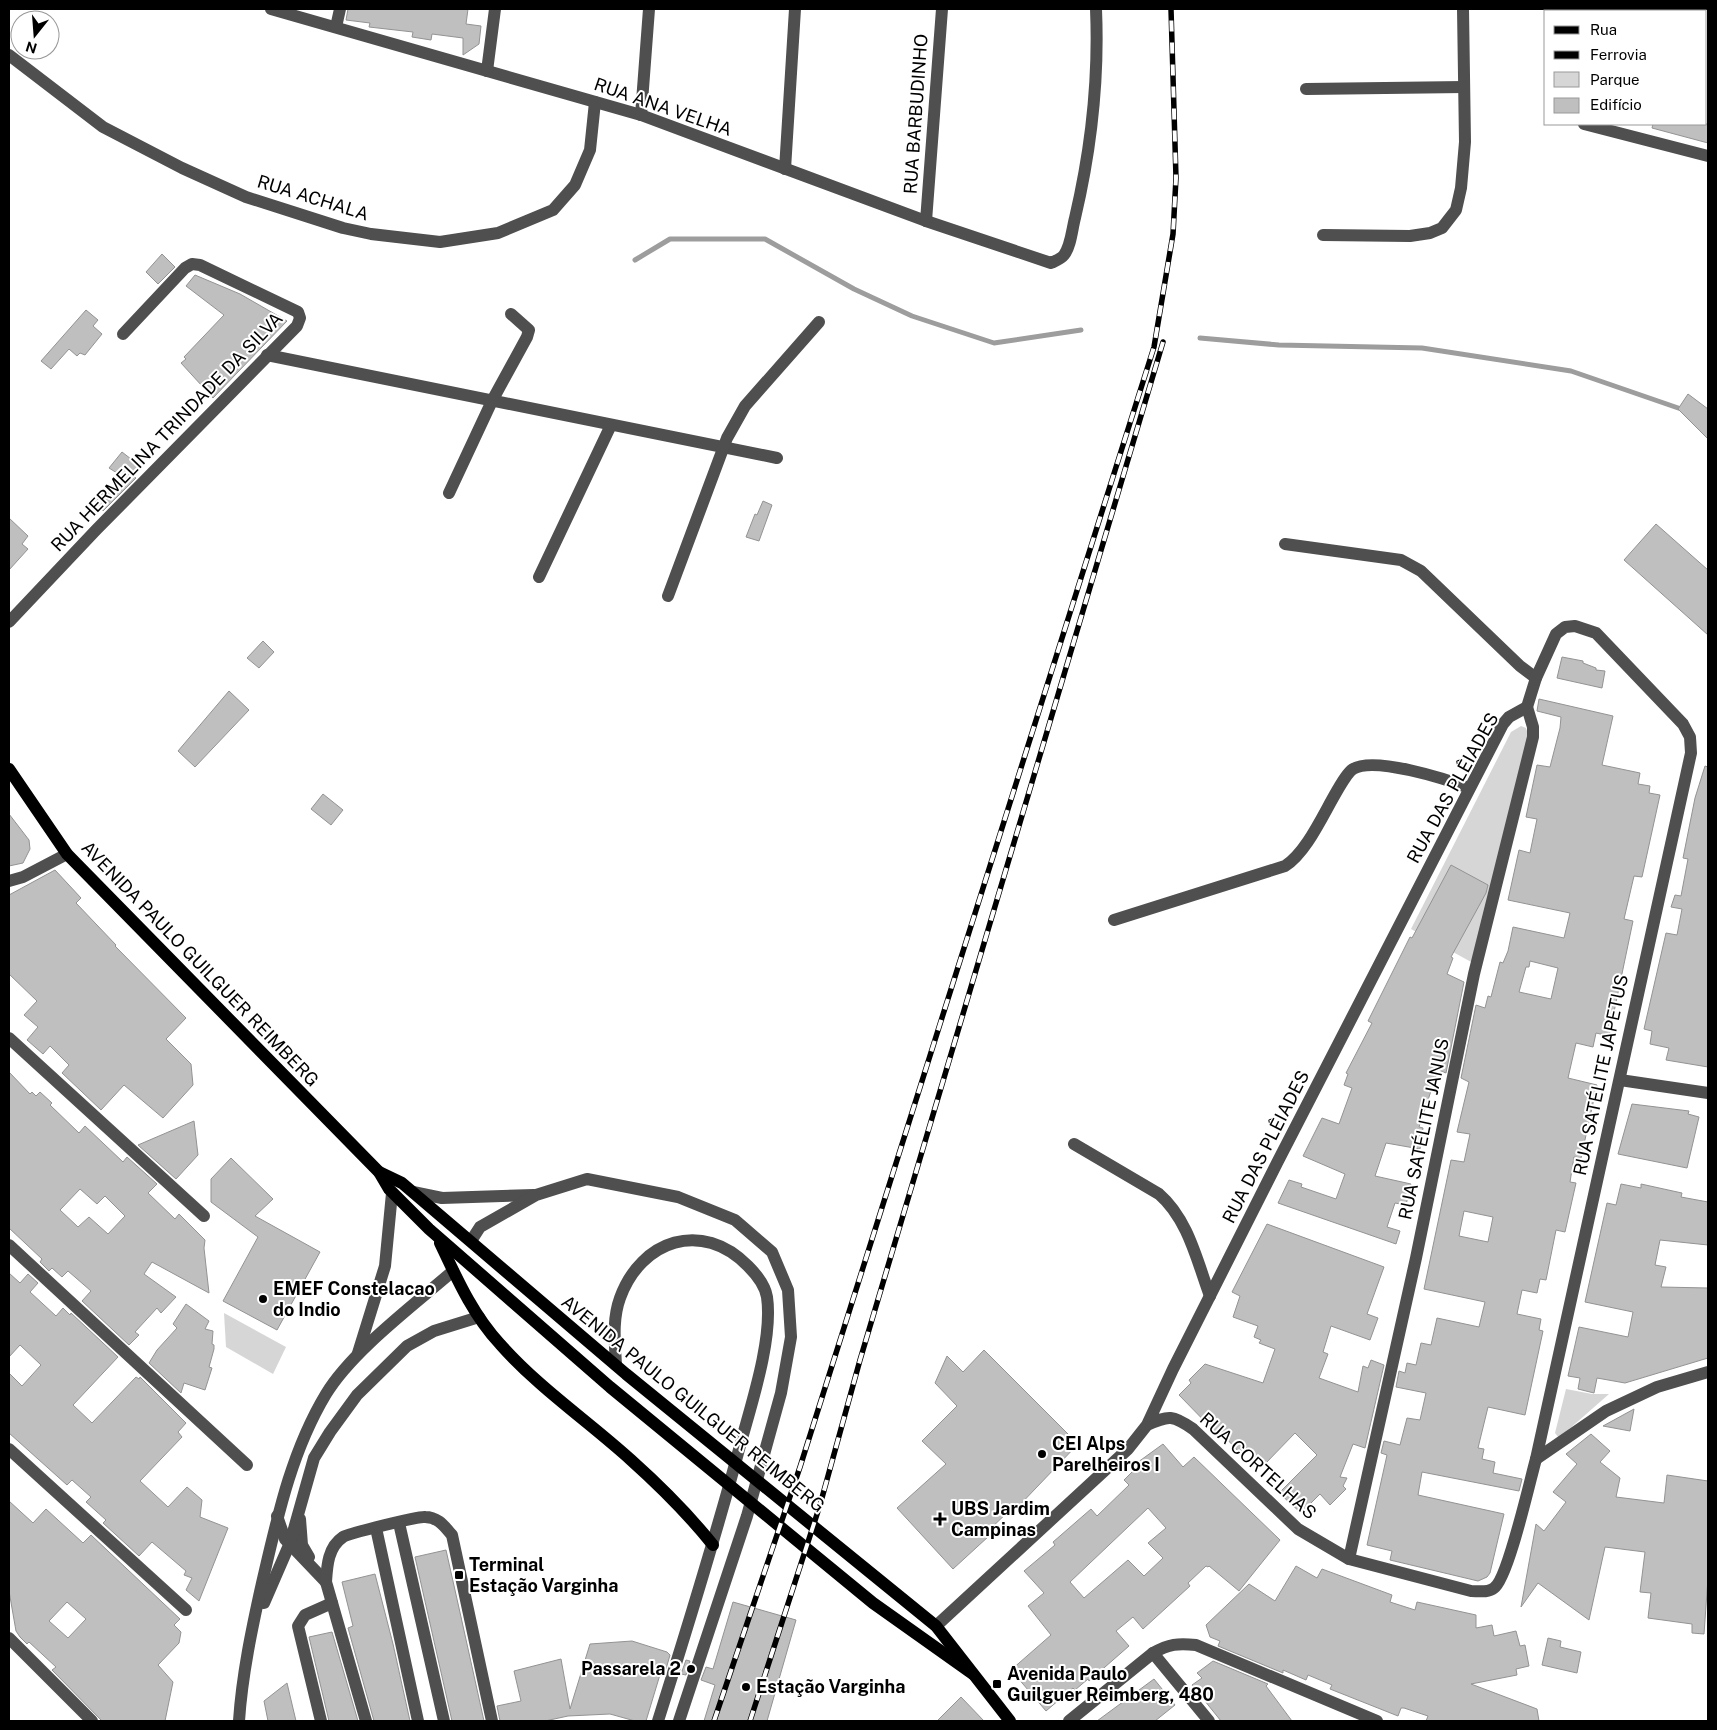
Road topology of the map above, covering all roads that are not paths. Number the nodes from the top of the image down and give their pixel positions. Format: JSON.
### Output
{"nodes":[{"id":1,"x":271,"y":9,"type":"edge"},
{"id":2,"x":340,"y":9,"type":"edge"},
{"id":3,"x":495,"y":9,"type":"edge"},
{"id":4,"x":649,"y":9,"type":"edge"},
{"id":5,"x":795,"y":9,"type":"edge"},
{"id":6,"x":942,"y":9,"type":"edge"},
{"id":7,"x":1096,"y":9,"type":"edge"},
{"id":8,"x":1462,"y":9,"type":"edge"},
{"id":9,"x":336,"y":27,"type":"junction"},
{"id":10,"x":9,"y":55,"type":"edge"},
{"id":11,"x":487,"y":71,"type":"junction"},
{"id":12,"x":1464,"y":87,"type":"junction"},
{"id":13,"x":1306,"y":89,"type":"dead end"},
{"id":14,"x":595,"y":102,"type":"junction"},
{"id":15,"x":641,"y":116,"type":"junction"},
{"id":16,"x":1588,"y":125,"type":"edge"},
{"id":17,"x":1708,"y":156,"type":"edge"},
{"id":18,"x":785,"y":169,"type":"junction"},
{"id":19,"x":926,"y":221,"type":"junction"},
{"id":20,"x":1323,"y":235,"type":"dead end"},
{"id":21,"x":511,"y":314,"type":"dead end"},
{"id":22,"x":819,"y":322,"type":"dead end"},
{"id":23,"x":123,"y":334,"type":"dead end"},
{"id":24,"x":267,"y":354,"type":"junction"},
{"id":25,"x":492,"y":401,"type":"junction"},
{"id":26,"x":611,"y":425,"type":"junction"},
{"id":27,"x":723,"y":447,"type":"junction"},
{"id":28,"x":777,"y":458,"type":"dead end"},
{"id":29,"x":449,"y":493,"type":"dead end"},
{"id":30,"x":1285,"y":544,"type":"dead end"},
{"id":31,"x":540,"y":577,"type":"dead end"},
{"id":32,"x":668,"y":596,"type":"dead end"},
{"id":33,"x":9,"y":622,"type":"edge"},
{"id":34,"x":1536,"y":678,"type":"junction"},
{"id":35,"x":1527,"y":707,"type":"junction"},
{"id":36,"x":9,"y":769,"type":"edge"},
{"id":37,"x":1469,"y":788,"type":"junction"},
{"id":38,"x":68,"y":854,"type":"junction"},
{"id":39,"x":9,"y":882,"type":"edge"},
{"id":40,"x":1114,"y":920,"type":"dead end"},
{"id":41,"x":9,"y":1038,"type":"edge"},
{"id":42,"x":1620,"y":1080,"type":"junction"},
{"id":43,"x":1708,"y":1093,"type":"edge"},
{"id":44,"x":1074,"y":1144,"type":"dead end"},
{"id":45,"x":379,"y":1172,"type":"junction"},
{"id":46,"x":413,"y":1192,"type":"junction"},
{"id":47,"x":392,"y":1193,"type":"junction"},
{"id":48,"x":536,"y":1195,"type":"junction"},
{"id":49,"x":204,"y":1216,"type":"dead end"},
{"id":50,"x":437,"y":1236,"type":"junction"},
{"id":51,"x":471,"y":1241,"type":"junction"},
{"id":52,"x":9,"y":1245,"type":"edge"},
{"id":53,"x":461,"y":1258,"type":"junction"},
{"id":54,"x":453,"y":1271,"type":"junction"},
{"id":55,"x":1210,"y":1296,"type":"junction"},
{"id":56,"x":480,"y":1317,"type":"junction"},
{"id":57,"x":357,"y":1355,"type":"junction"},
{"id":58,"x":616,"y":1365,"type":"junction"},
{"id":59,"x":1708,"y":1372,"type":"edge"},
{"id":60,"x":1147,"y":1425,"type":"junction"},
{"id":61,"x":9,"y":1449,"type":"edge"},
{"id":62,"x":1536,"y":1459,"type":"junction"},
{"id":63,"x":247,"y":1465,"type":"dead end"},
{"id":64,"x":299,"y":1510,"type":"junction"},
{"id":65,"x":277,"y":1516,"type":"junction"},
{"id":66,"x":399,"y":1523,"type":"junction"},
{"id":67,"x":376,"y":1528,"type":"junction"},
{"id":68,"x":290,"y":1543,"type":"junction"},
{"id":69,"x":713,"y":1545,"type":"junction"},
{"id":70,"x":1349,"y":1559,"type":"junction"},
{"id":71,"x":315,"y":1568,"type":"junction"},
{"id":72,"x":326,"y":1582,"type":"junction"},
{"id":73,"x":1488,"y":1591,"type":"joint"},
{"id":74,"x":332,"y":1603,"type":"junction"},
{"id":75,"x":186,"y":1610,"type":"dead end"},
{"id":76,"x":253,"y":1625,"type":"junction"},
{"id":77,"x":936,"y":1626,"type":"junction"},
{"id":78,"x":9,"y":1638,"type":"edge"},
{"id":79,"x":924,"y":1640,"type":"junction"},
{"id":80,"x":1153,"y":1653,"type":"junction"},
{"id":81,"x":973,"y":1674,"type":"junction"},
{"id":82,"x":92,"y":1721,"type":"edge"},
{"id":83,"x":239,"y":1721,"type":"edge"},
{"id":84,"x":321,"y":1721,"type":"edge"},
{"id":85,"x":366,"y":1721,"type":"edge"},
{"id":86,"x":418,"y":1721,"type":"edge"},
{"id":87,"x":444,"y":1721,"type":"edge"},
{"id":88,"x":492,"y":1721,"type":"edge"},
{"id":89,"x":658,"y":1721,"type":"edge"},
{"id":90,"x":679,"y":1721,"type":"edge"},
{"id":91,"x":1010,"y":1721,"type":"edge"},
{"id":92,"x":1069,"y":1721,"type":"edge"},
{"id":93,"x":1209,"y":1721,"type":"edge"},
{"id":94,"x":1377,"y":1721,"type":"edge"}],
"edges":[{"from":1,"to":9,"type":"street","name":"RUA ANA VELHA"},
{"from":2,"to":9,"type":"street"},
{"from":3,"to":11,"type":"street"},
{"from":4,"to":15,"type":"street"},
{"from":5,"to":18,"type":"street"},
{"from":6,"to":19,"type":"street","name":"RUA BARBUDINHO"},
{"from":7,"to":19,"type":"street","name":"RUA ANA VELHA"},
{"from":8,"to":12,"type":"street"},
{"from":9,"to":11,"type":"street","name":"RUA ANA VELHA"},
{"from":10,"to":14,"type":"street","name":"RUA ACHALA"},
{"from":11,"to":14,"type":"street","name":"RUA ANA VELHA"},
{"from":12,"to":13,"type":"street"},
{"from":12,"to":20,"type":"street"},
{"from":14,"to":15,"type":"street","name":"RUA ANA VELHA"},
{"from":15,"to":18,"type":"street","name":"RUA ANA VELHA"},
{"from":16,"to":17,"type":"street"},
{"from":18,"to":19,"type":"street","name":"RUA ANA VELHA"},
{"from":21,"to":25,"type":"street"},
{"from":22,"to":27,"type":"street"},
{"from":23,"to":24,"type":"street","name":"RUA HERMELINA TRINDADE DA SILVA"},
{"from":24,"to":25,"type":"street"},
{"from":24,"to":33,"type":"street","name":"RUA HERMELINA TRINDADE DA SILVA"},
{"from":25,"to":26,"type":"street"},
{"from":25,"to":29,"type":"street"},
{"from":26,"to":27,"type":"street"},
{"from":26,"to":31,"type":"street"},
{"from":27,"to":28,"type":"street"},
{"from":27,"to":32,"type":"street"},
{"from":30,"to":34,"type":"street"},
{"from":34,"to":35,"type":"street"},
{"from":34,"to":42,"type":"street","name":"RUA SATÉLITE JAPETUS"},
{"from":35,"to":37,"type":"street","name":"RUA DAS PLÊIADES"},
{"from":35,"to":70,"type":"street","name":"RUA SATÉLITE JANUS"},
{"from":36,"to":38,"type":"main road","name":"AVENIDA PAULO GUILGUER REIMBERG"},
{"from":37,"to":40,"type":"street"},
{"from":37,"to":55,"type":"street","name":"RUA DAS PLÊIADES"},
{"from":38,"to":39,"type":"street"},
{"from":38,"to":45,"type":"main road","name":"AVENIDA PAULO GUILGUER REIMBERG"},
{"from":41,"to":49,"type":"street"},
{"from":42,"to":43,"type":"street"},
{"from":42,"to":62,"type":"street","name":"RUA SATÉLITE JAPETUS"},
{"from":44,"to":55,"type":"street"},
{"from":45,"to":46,"type":"main road","name":"AVENIDA PAULO GUILGUER REIMBERG"},
{"from":45,"to":47,"type":"main road","name":"AVENIDA PAULO GUILGUER REIMBERG"},
{"from":46,"to":48,"type":"street"},
{"from":46,"to":51,"type":"main road","name":"AVENIDA PAULO GUILGUER REIMBERG"},
{"from":47,"to":50,"type":"main road","name":"AVENIDA PAULO GUILGUER REIMBERG"},
{"from":47,"to":57,"type":"street"},
{"from":48,"to":51,"type":"street"},
{"from":48,"to":90,"type":"street"},
{"from":50,"to":53,"type":"main road","name":"AVENIDA PAULO GUILGUER REIMBERG"},
{"from":50,"to":54,"type":"main road"},
{"from":51,"to":53,"type":"main road"},
{"from":51,"to":58,"type":"main road","name":"AVENIDA PAULO GUILGUER REIMBERG"},
{"from":52,"to":63,"type":"street"},
{"from":53,"to":54,"type":"main road"},
{"from":53,"to":79,"type":"main road","name":"AVENIDA PAULO GUILGUER REIMBERG"},
{"from":54,"to":56,"type":"main road"},
{"from":54,"to":57,"type":"street"},
{"from":55,"to":60,"type":"street","name":"RUA DAS PLÊIADES"},
{"from":56,"to":64,"type":"street"},
{"from":56,"to":69,"type":"main road"},
{"from":57,"to":65,"type":"street"},
{"from":58,"to":69,"type":"street"},
{"from":58,"to":77,"type":"main road","name":"AVENIDA PAULO GUILGUER REIMBERG"},
{"from":59,"to":62,"type":"street"},
{"from":60,"to":70,"type":"street","name":"RUA CORTELHAS"},
{"from":60,"to":77,"type":"street","name":"RUA DAS PLÊIADES"},
{"from":61,"to":75,"type":"street"},
{"from":62,"to":73,"type":"street","name":"RUA SATÉLITE JAPETUS"},
{"from":64,"to":68,"type":"street"},
{"from":64,"to":71,"type":"street"},
{"from":65,"to":68,"type":"street"},
{"from":65,"to":76,"type":"street"},
{"from":66,"to":67,"type":"street"},
{"from":66,"to":87,"type":"street"},
{"from":66,"to":88,"type":"street"},
{"from":67,"to":72,"type":"street"},
{"from":67,"to":86,"type":"street"},
{"from":68,"to":71,"type":"street"},
{"from":68,"to":76,"type":"street"},
{"from":69,"to":89,"type":"street"},
{"from":70,"to":73,"type":"street","name":"RUA CORTELHAS"},
{"from":71,"to":72,"type":"street"},
{"from":72,"to":74,"type":"street"},
{"from":74,"to":84,"type":"street"},
{"from":74,"to":85,"type":"street"},
{"from":76,"to":83,"type":"street"},
{"from":77,"to":79,"type":"main road"},
{"from":77,"to":81,"type":"main road","name":"AVENIDA PAULO GUILGUER REIMBERG"},
{"from":78,"to":82,"type":"street"},
{"from":79,"to":81,"type":"main road","name":"AVENIDA PAULO GUILGUER REIMBERG"},
{"from":80,"to":92,"type":"street"},
{"from":80,"to":93,"type":"street"},
{"from":80,"to":94,"type":"street"},
{"from":81,"to":91,"type":"main road","name":"AVENIDA PAULO GUILGUER REIMBERG"}]}
